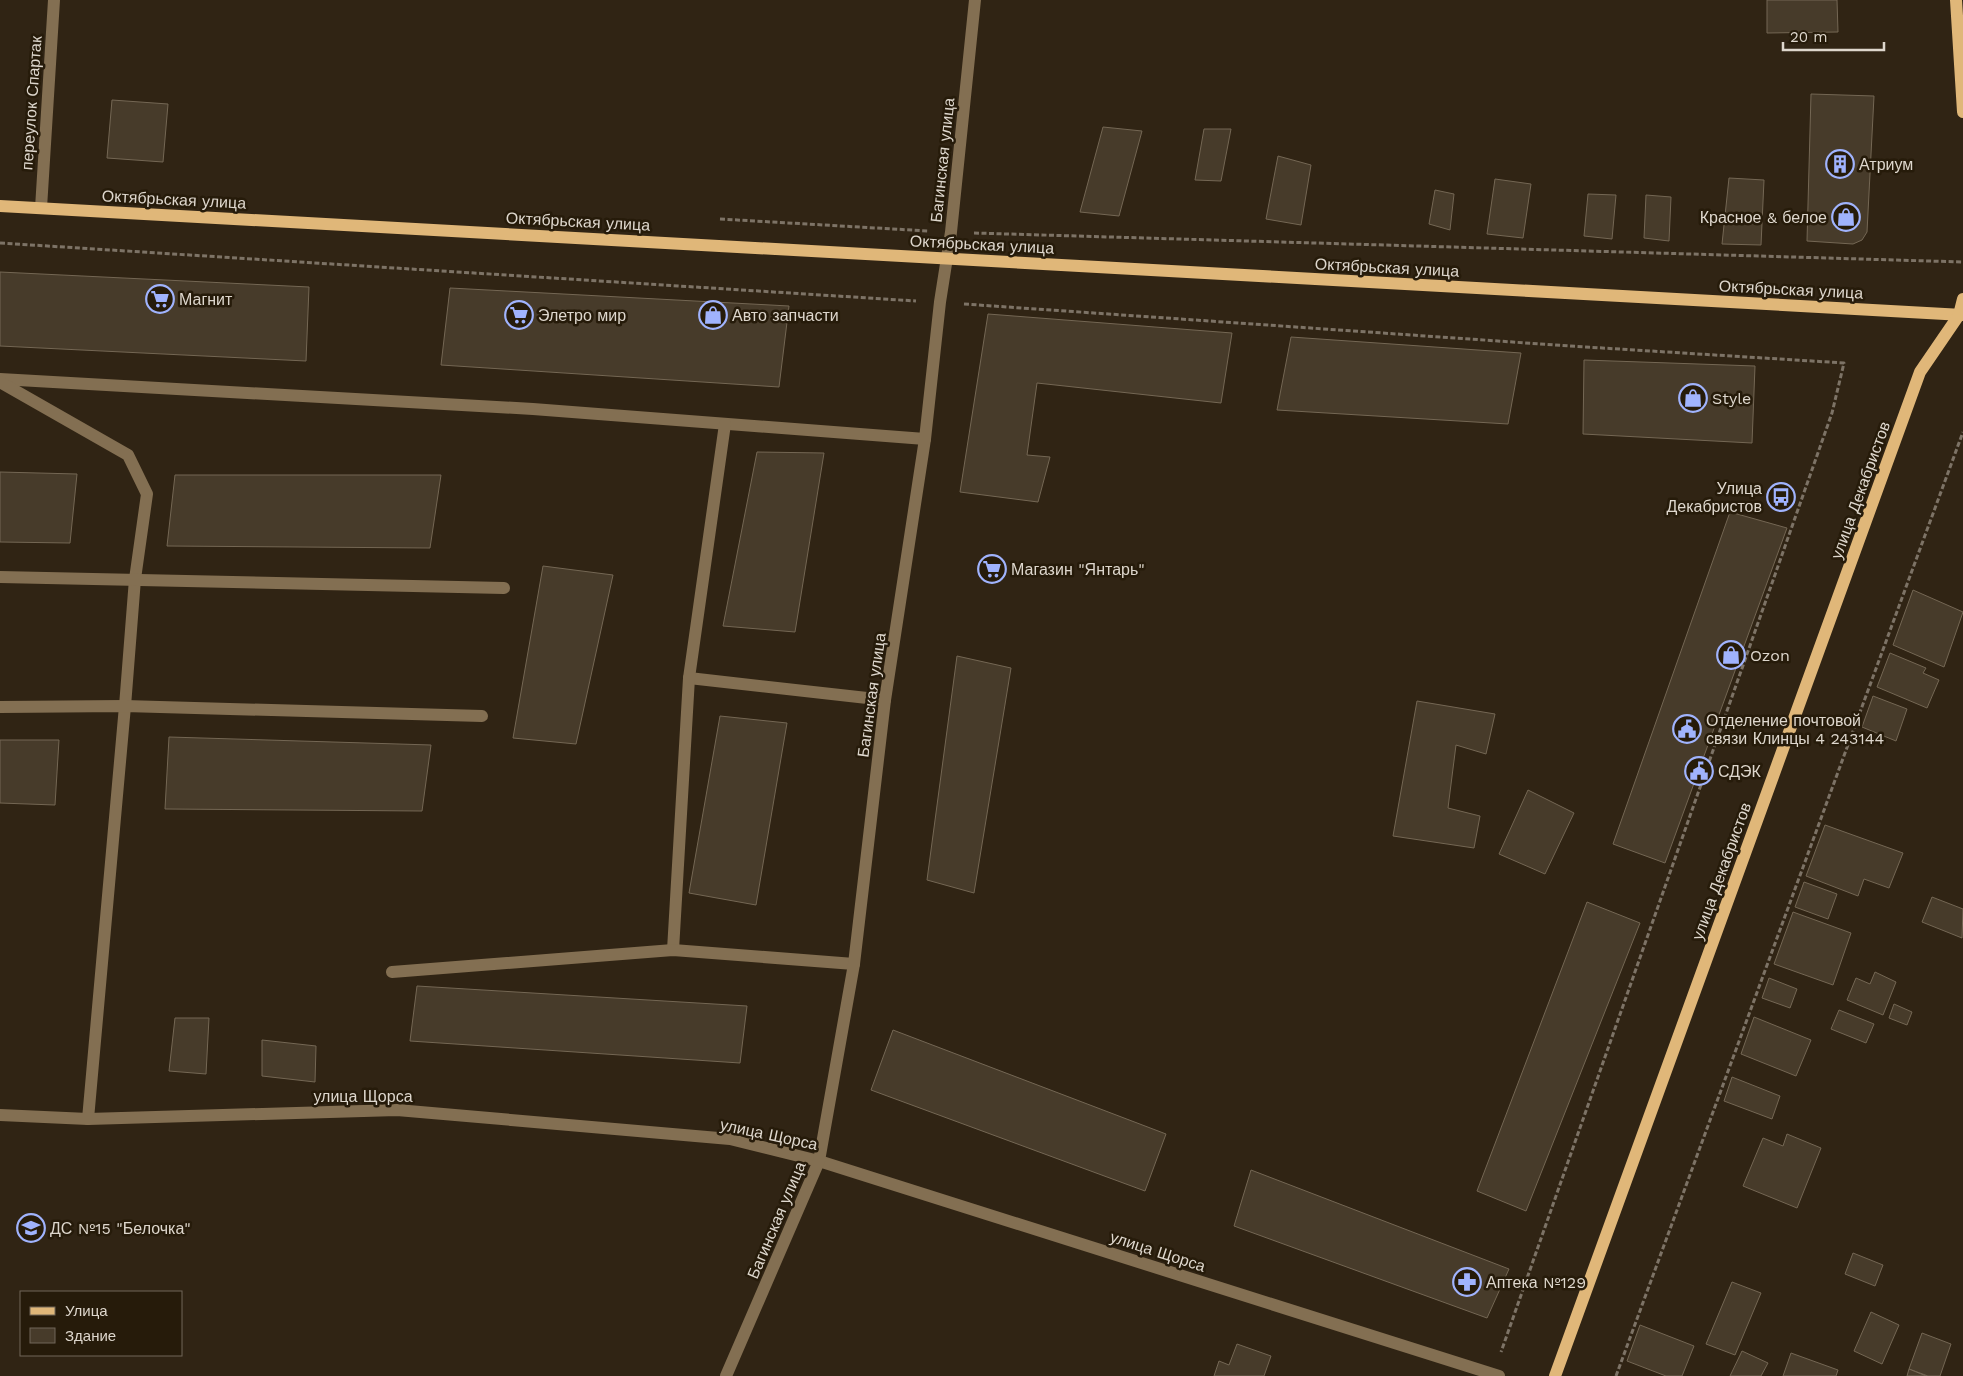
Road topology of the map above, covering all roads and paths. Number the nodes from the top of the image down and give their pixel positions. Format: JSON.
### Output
{"nodes":[{"id":1,"x":54,"y":0,"type":"edge"},
{"id":2,"x":975,"y":0,"type":"edge"},
{"id":3,"x":1956,"y":0,"type":"edge"},
{"id":4,"x":1963,"y":112,"type":"edge"},
{"id":5,"x":0,"y":206,"type":"edge"},
{"id":6,"x":41,"y":208,"type":"junction"},
{"id":7,"x":714,"y":219,"type":"dead end"},
{"id":8,"x":951,"y":232,"type":"junction"},
{"id":9,"x":0,"y":243,"type":"edge"},
{"id":10,"x":947,"y":258,"type":"junction"},
{"id":11,"x":1963,"y":262,"type":"edge"},
{"id":12,"x":1963,"y":299,"type":"edge"},
{"id":13,"x":940,"y":302,"type":"junction"},
{"id":14,"x":1962,"y":315,"type":"edge"},
{"id":15,"x":0,"y":381,"type":"edge"},
{"id":16,"x":725,"y":424,"type":"junction"},
{"id":17,"x":1963,"y":432,"type":"edge"},
{"id":18,"x":925,"y":438,"type":"junction"},
{"id":19,"x":0,"y":577,"type":"edge"},
{"id":20,"x":135,"y":579,"type":"junction"},
{"id":21,"x":504,"y":588,"type":"dead end"},
{"id":22,"x":688,"y":678,"type":"junction"},
{"id":23,"x":885,"y":700,"type":"junction"},
{"id":24,"x":125,"y":706,"type":"junction"},
{"id":25,"x":0,"y":707,"type":"edge"},
{"id":26,"x":482,"y":716,"type":"dead end"},
{"id":27,"x":673,"y":950,"type":"junction"},
{"id":28,"x":854,"y":964,"type":"junction"},
{"id":29,"x":392,"y":972,"type":"dead end"},
{"id":30,"x":0,"y":1115,"type":"edge"},
{"id":31,"x":88,"y":1119,"type":"junction"},
{"id":32,"x":819,"y":1161,"type":"junction"},
{"id":33,"x":1496,"y":1375,"type":"edge"},
{"id":34,"x":726,"y":1376,"type":"edge"},
{"id":35,"x":1555,"y":1376,"type":"edge"},
{"id":36,"x":1616,"y":1376,"type":"edge"}],
"edges":[{"from":1,"to":6,"type":"street","name":"переулок Спартак"},
{"from":2,"to":8,"type":"street","name":"Багинская улица"},
{"from":3,"to":4,"type":"main road"},
{"from":5,"to":6,"type":"main road","name":"Октябрьская улица"},
{"from":6,"to":10,"type":"main road","name":"Октябрьская улица"},
{"from":7,"to":8,"type":"path"},
{"from":8,"to":10,"type":"street","name":"Багинская улица"},
{"from":8,"to":11,"type":"path"},
{"from":9,"to":13,"type":"path"},
{"from":10,"to":13,"type":"street","name":"Багинская улица"},
{"from":10,"to":14,"type":"main road","name":"Октябрьская улица"},
{"from":12,"to":14,"type":"main road","name":"улица Декабристов"},
{"from":13,"to":18,"type":"street","name":"Багинская улица"},
{"from":13,"to":33,"type":"path"},
{"from":14,"to":35,"type":"main road","name":"улица Декабристов"},
{"from":15,"to":16,"type":"street"},
{"from":15,"to":20,"type":"street"},
{"from":16,"to":18,"type":"street"},
{"from":16,"to":22,"type":"street"},
{"from":17,"to":36,"type":"path"},
{"from":18,"to":23,"type":"street","name":"Багинская улица"},
{"from":19,"to":20,"type":"street"},
{"from":20,"to":21,"type":"street"},
{"from":20,"to":24,"type":"street"},
{"from":22,"to":23,"type":"street"},
{"from":22,"to":27,"type":"street"},
{"from":23,"to":28,"type":"street","name":"Багинская улица"},
{"from":24,"to":25,"type":"street"},
{"from":24,"to":26,"type":"street"},
{"from":24,"to":31,"type":"street"},
{"from":27,"to":28,"type":"street"},
{"from":27,"to":29,"type":"street"},
{"from":28,"to":32,"type":"street","name":"Багинская улица"},
{"from":30,"to":31,"type":"street","name":"улица Щорса"},
{"from":31,"to":32,"type":"street","name":"улица Щорса"},
{"from":32,"to":33,"type":"street","name":"улица Щорса"},
{"from":32,"to":34,"type":"street","name":"Багинская улица"}]}
